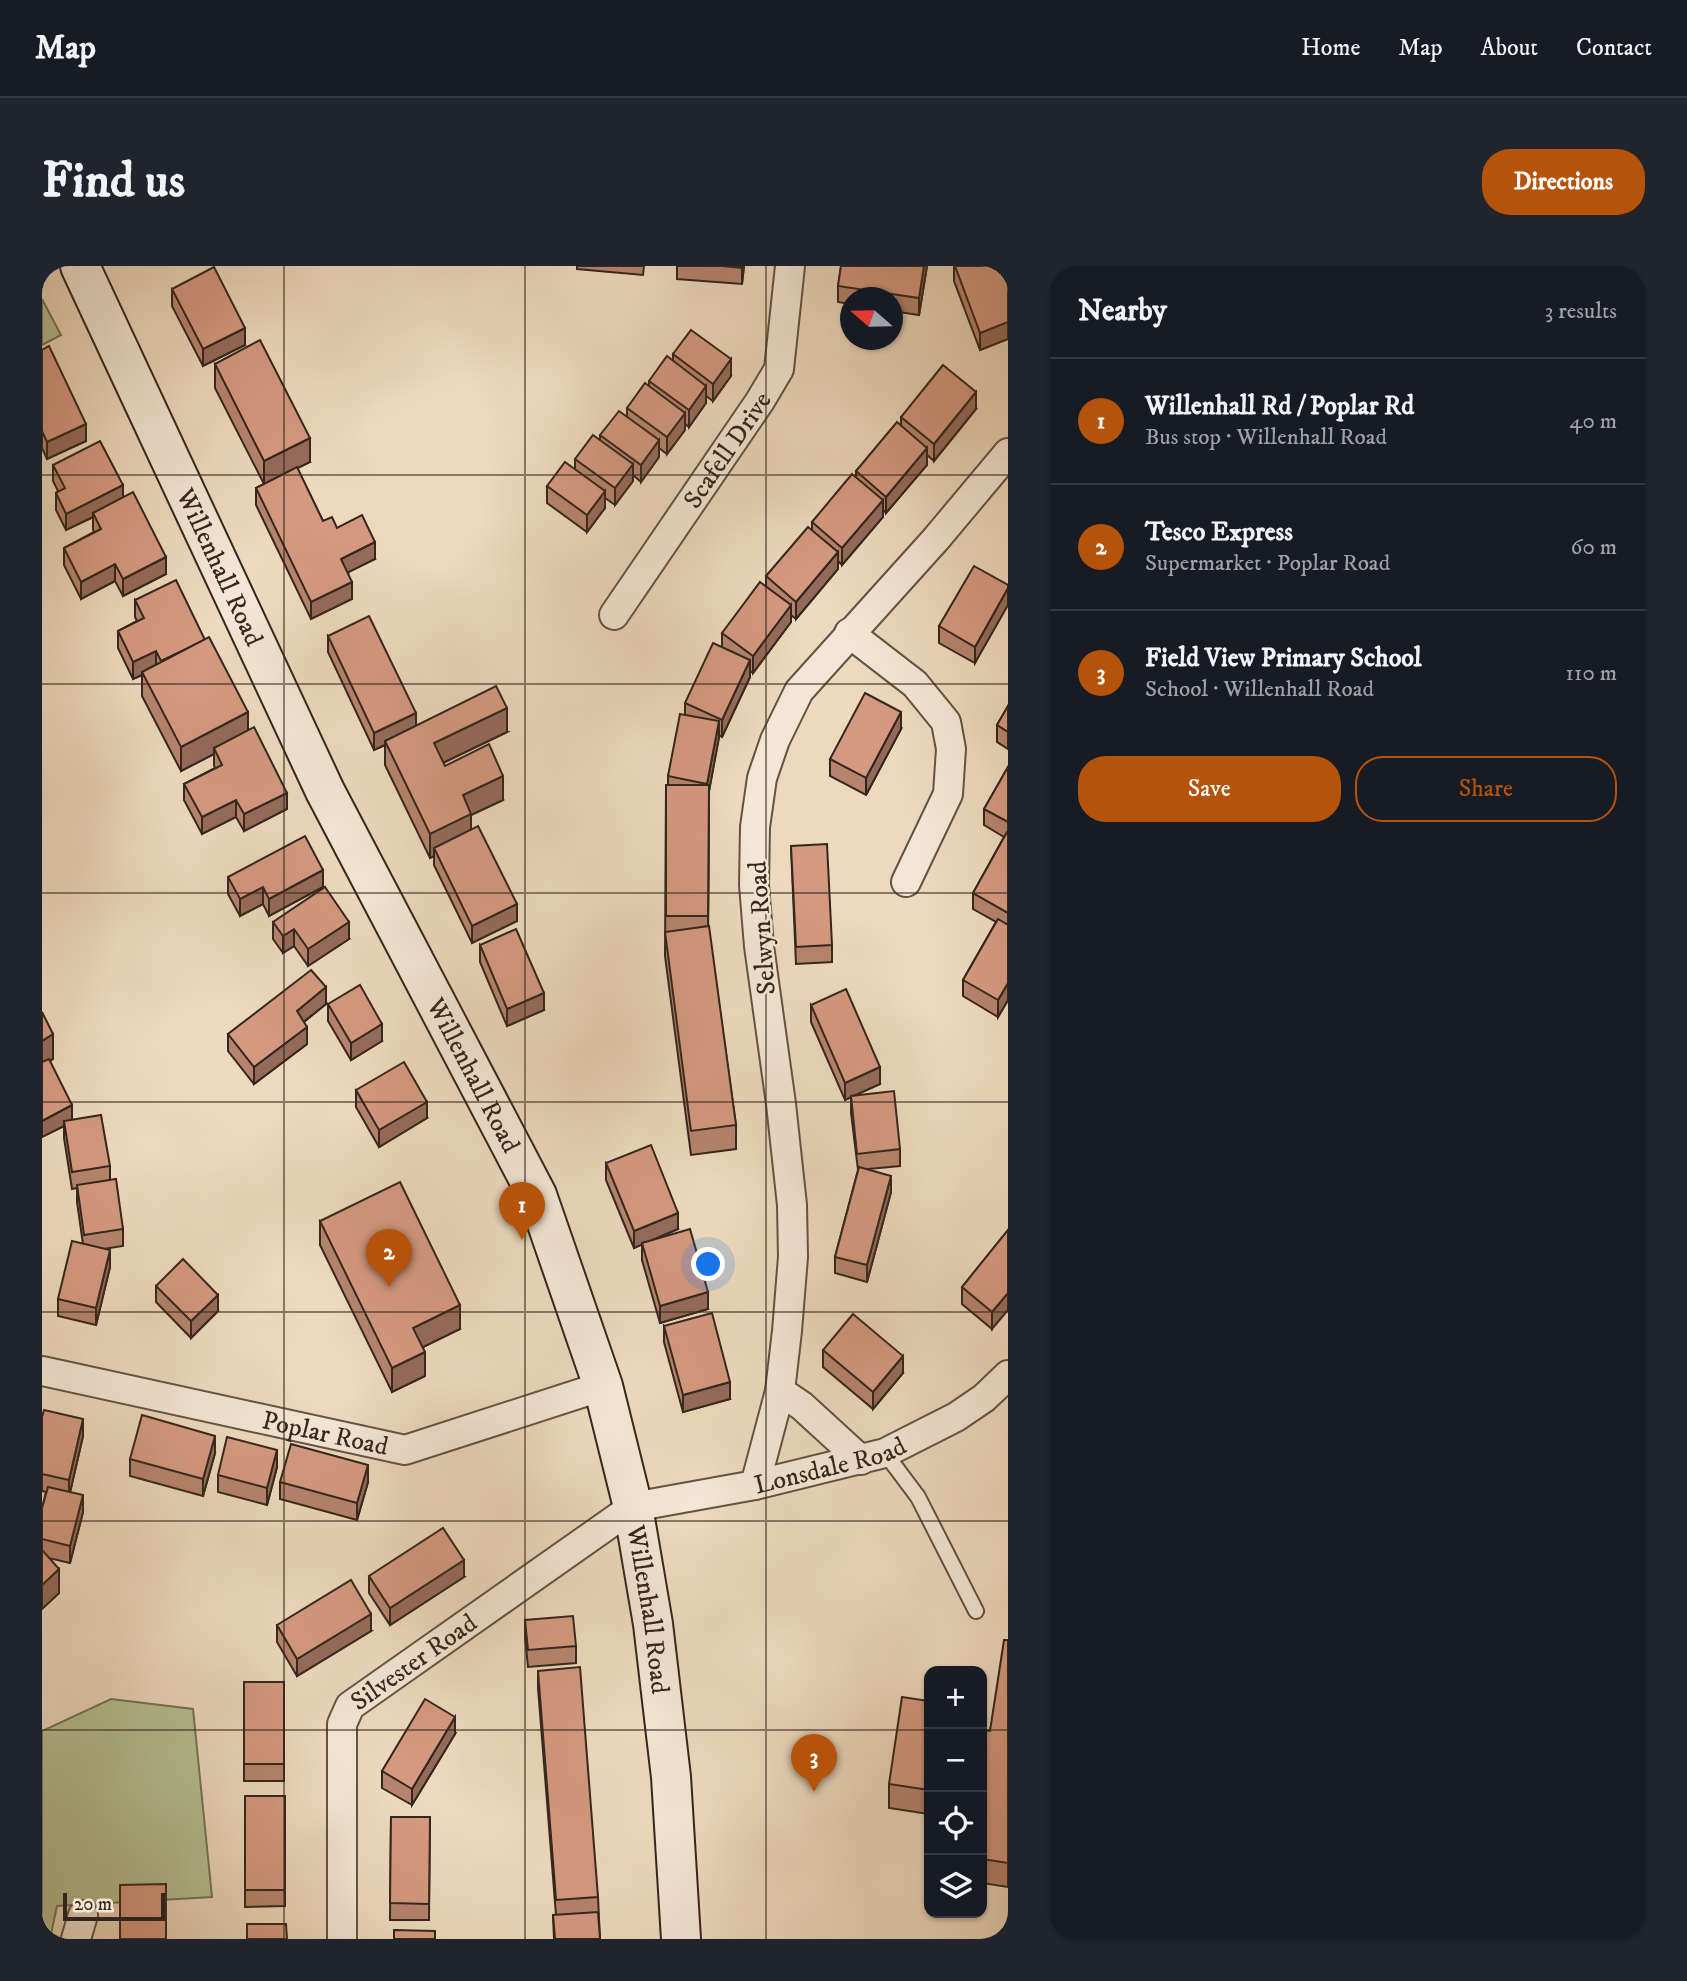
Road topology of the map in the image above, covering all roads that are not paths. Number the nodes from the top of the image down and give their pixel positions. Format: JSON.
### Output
{"nodes":[{"id":1,"x":80,"y":266,"type":"edge"},
{"id":2,"x":790,"y":266,"type":"edge"},
{"id":3,"x":1008,"y":453,"type":"edge"},
{"id":4,"x":614,"y":615,"type":"dead end"},
{"id":5,"x":849,"y":633,"type":"junction"},
{"id":6,"x":906,"y":882,"type":"dead end"},
{"id":7,"x":42,"y":1371,"type":"edge"},
{"id":8,"x":1008,"y":1375,"type":"edge"},
{"id":9,"x":603,"y":1386,"type":"junction"},
{"id":10,"x":780,"y":1391,"type":"junction"},
{"id":11,"x":873,"y":1457,"type":"junction"},
{"id":12,"x":755,"y":1485,"type":"junction"},
{"id":13,"x":633,"y":1507,"type":"junction"},
{"id":14,"x":976,"y":1611,"type":"dead end"},
{"id":15,"x":342,"y":1939,"type":"edge"},
{"id":16,"x":681,"y":1939,"type":"edge"}],
"edges":[{"from":1,"to":9,"type":"main road","name":"Willenhall Road"},
{"from":2,"to":4,"type":"street","name":"Scafell Drive"},
{"from":3,"to":5,"type":"street","name":"Selwyn Road"},
{"from":5,"to":6,"type":"street"},
{"from":5,"to":10,"type":"street","name":"Selwyn Road"},
{"from":7,"to":9,"type":"street","name":"Poplar Road"},
{"from":8,"to":11,"type":"street","name":"Lonsdale Road"},
{"from":9,"to":13,"type":"main road","name":"Willenhall Road"},
{"from":10,"to":11,"type":"street"},
{"from":10,"to":12,"type":"street","name":"Selwyn Road"},
{"from":11,"to":12,"type":"street","name":"Lonsdale Road"},
{"from":11,"to":14,"type":"lane"},
{"from":12,"to":13,"type":"street","name":"Lonsdale Road"},
{"from":13,"to":15,"type":"street","name":"Silvester Road"},
{"from":13,"to":16,"type":"main road","name":"Willenhall Road"}]}
